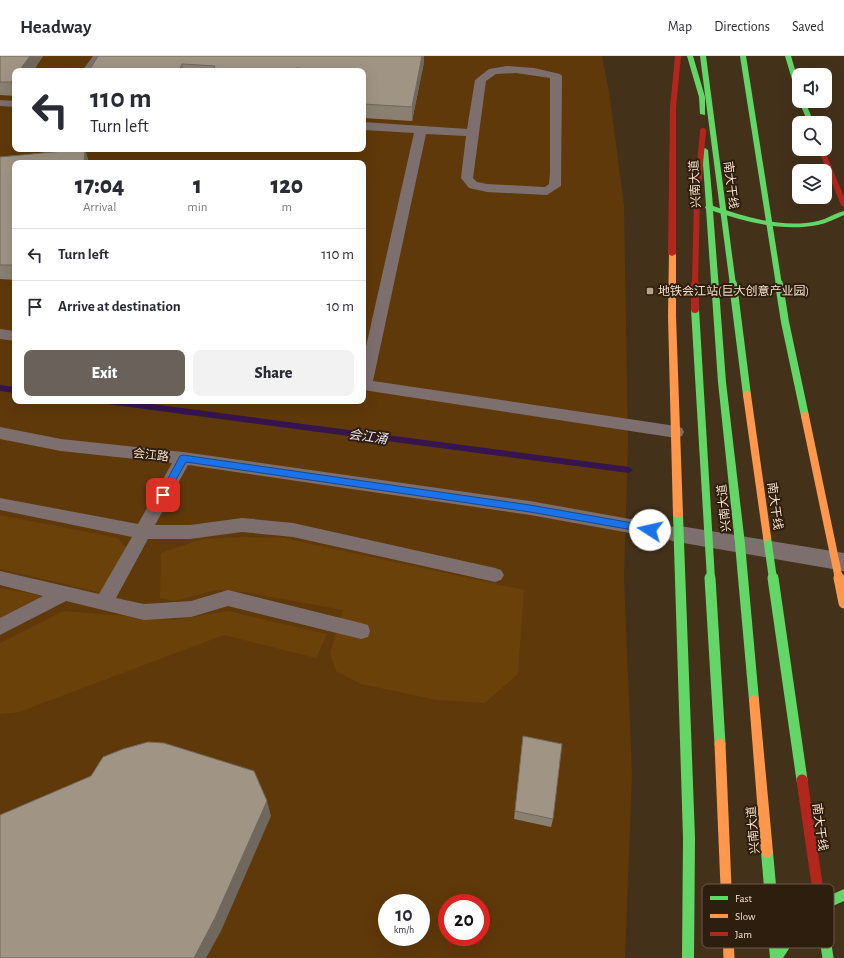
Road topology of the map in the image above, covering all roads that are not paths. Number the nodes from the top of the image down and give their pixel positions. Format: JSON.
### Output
{"nodes":[{"id":1,"x":98,"y":56,"type":"edge"},
{"id":2,"x":678,"y":56,"type":"edge"},
{"id":3,"x":690,"y":56,"type":"edge"},
{"id":4,"x":703,"y":56,"type":"edge"},
{"id":5,"x":743,"y":56,"type":"edge"},
{"id":6,"x":788,"y":56,"type":"edge"},
{"id":7,"x":90,"y":68,"type":"edge"},
{"id":8,"x":792,"y":69,"type":"edge"},
{"id":9,"x":706,"y":88,"type":"junction"},
{"id":10,"x":0,"y":103,"type":"edge"},
{"id":11,"x":12,"y":104,"type":"edge"},
{"id":12,"x":366,"y":126,"type":"edge"},
{"id":13,"x":421,"y":130,"type":"junction"},
{"id":14,"x":472,"y":133,"type":"junction"},
{"id":15,"x":824,"y":156,"type":"edge"},
{"id":16,"x":844,"y":205,"type":"edge"},
{"id":17,"x":708,"y":207,"type":"junction"},
{"id":18,"x":844,"y":213,"type":"edge"},
{"id":19,"x":0,"y":334,"type":"edge"},
{"id":20,"x":12,"y":336,"type":"edge"},
{"id":21,"x":366,"y":376,"type":"edge"},
{"id":22,"x":366,"y":385,"type":"edge"},
{"id":23,"x":676,"y":432,"type":"junction"},
{"id":24,"x":1,"y":433,"type":"edge"},
{"id":25,"x":183,"y":458,"type":"junction"},
{"id":26,"x":0,"y":504,"type":"edge"},
{"id":27,"x":143,"y":532,"type":"junction"},
{"id":28,"x":680,"y":535,"type":"junction"},
{"id":29,"x":740,"y":544,"type":"junction"},
{"id":30,"x":844,"y":562,"type":"edge"},
{"id":31,"x":495,"y":575,"type":"dead end"},
{"id":32,"x":0,"y":578,"type":"edge"},
{"id":33,"x":65,"y":593,"type":"junction"},
{"id":34,"x":104,"y":603,"type":"junction"},
{"id":35,"x":844,"y":603,"type":"edge"},
{"id":36,"x":0,"y":627,"type":"edge"},
{"id":37,"x":361,"y":631,"type":"dead end"},
{"id":38,"x":727,"y":884,"type":"edge"},
{"id":39,"x":770,"y":884,"type":"edge"},
{"id":40,"x":817,"y":884,"type":"edge"},
{"id":41,"x":844,"y":895,"type":"edge"},
{"id":42,"x":834,"y":899,"type":"edge"},
{"id":43,"x":729,"y":948,"type":"edge"},
{"id":44,"x":775,"y":948,"type":"edge"},
{"id":45,"x":783,"y":948,"type":"edge"},
{"id":46,"x":827,"y":948,"type":"edge"},
{"id":47,"x":688,"y":958,"type":"edge"},
{"id":48,"x":729,"y":958,"type":"edge"},
{"id":49,"x":776,"y":958,"type":"edge"},
{"id":50,"x":828,"y":958,"type":"edge"}],
"edges":[{"from":1,"to":7,"type":"lane"},
{"from":2,"to":23,"type":"main road","name":"兴南大道"},
{"from":3,"to":17,"type":"main road","name":"兴南大道"},
{"from":4,"to":9,"type":"main road","name":"南大干线","bridge":true},
{"from":5,"to":35,"type":"main road","bridge":true},
{"from":6,"to":8,"type":"main road"},
{"from":9,"to":38,"type":"main road","bridge":true},
{"from":9,"to":40,"type":"main road","name":"南大干线","bridge":true},
{"from":10,"to":11,"type":"lane"},
{"from":12,"to":13,"type":"lane"},
{"from":13,"to":14,"type":"lane"},
{"from":13,"to":21,"type":"lane"},
{"from":14,"to":14,"type":"lane"},
{"from":15,"to":16,"type":"main road"},
{"from":17,"to":18,"type":"main road"},
{"from":17,"to":29,"type":"main road","name":"兴南大道"},
{"from":19,"to":20,"type":"lane"},
{"from":22,"to":23,"type":"lane"},
{"from":23,"to":28,"type":"main road","name":"兴南大道"},
{"from":24,"to":25,"type":"lane","name":"会江路"},
{"from":25,"to":27,"type":"lane"},
{"from":25,"to":28,"type":"lane","name":"会江路"},
{"from":26,"to":27,"type":"lane"},
{"from":27,"to":31,"type":"lane"},
{"from":27,"to":34,"type":"lane"},
{"from":28,"to":29,"type":"street"},
{"from":28,"to":47,"type":"main road"},
{"from":29,"to":30,"type":"street"},
{"from":29,"to":39,"type":"main road","name":"兴南大道"},
{"from":32,"to":33,"type":"lane"},
{"from":33,"to":34,"type":"lane"},
{"from":33,"to":36,"type":"lane"},
{"from":34,"to":37,"type":"lane"},
{"from":41,"to":42,"type":"main road"},
{"from":43,"to":48,"type":"main road","bridge":true},
{"from":44,"to":49,"type":"main road","name":"兴南大道"},
{"from":45,"to":49,"type":"main road"},
{"from":46,"to":50,"type":"main road","name":"南大干线","bridge":true}]}
